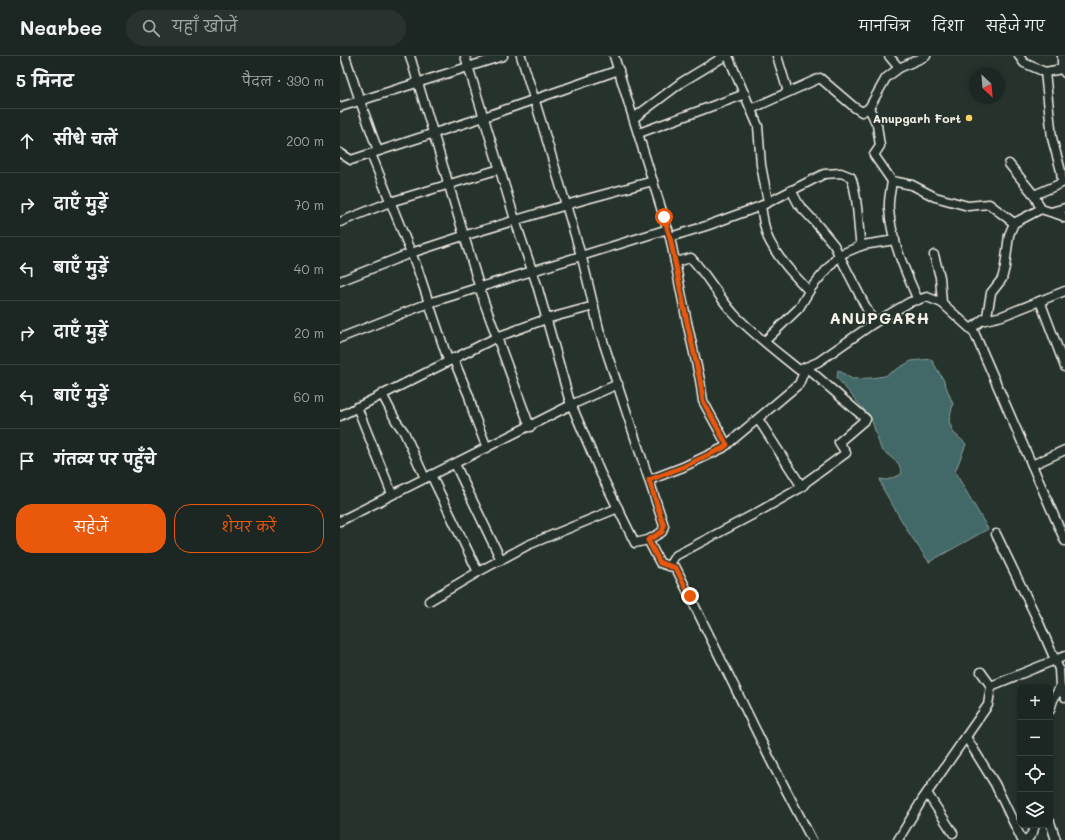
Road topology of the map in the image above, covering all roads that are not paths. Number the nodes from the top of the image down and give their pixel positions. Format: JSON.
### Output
{"nodes":[{"id":1,"x":345,"y":56,"type":"edge"},
{"id":2,"x":410,"y":56,"type":"edge"},
{"id":3,"x":466,"y":56,"type":"edge"},
{"id":4,"x":503,"y":56,"type":"edge"},
{"id":5,"x":521,"y":56,"type":"edge"},
{"id":6,"x":614,"y":56,"type":"edge"},
{"id":7,"x":727,"y":56,"type":"edge"},
{"id":8,"x":777,"y":56,"type":"edge"},
{"id":9,"x":889,"y":56,"type":"edge"},
{"id":10,"x":926,"y":56,"type":"edge"},
{"id":11,"x":1019,"y":56,"type":"edge"},
{"id":12,"x":1062,"y":56,"type":"edge"},
{"id":13,"x":469,"y":67,"type":"junction"},
{"id":14,"x":899,"y":68,"type":"junction"},
{"id":15,"x":619,"y":70,"type":"junction"},
{"id":16,"x":1064,"y":71,"type":"edge"},
{"id":17,"x":1045,"y":72,"type":"junction"},
{"id":18,"x":417,"y":82,"type":"junction"},
{"id":19,"x":788,"y":92,"type":"junction"},
{"id":20,"x":745,"y":94,"type":"junction"},
{"id":21,"x":535,"y":100,"type":"junction"},
{"id":22,"x":360,"y":101,"type":"junction"},
{"id":23,"x":340,"y":107,"type":"edge"},
{"id":24,"x":869,"y":108,"type":"junction"},
{"id":25,"x":751,"y":109,"type":"junction"},
{"id":26,"x":484,"y":117,"type":"junction"},
{"id":27,"x":634,"y":118,"type":"junction"},
{"id":28,"x":639,"y":133,"type":"junction"},
{"id":29,"x":433,"y":134,"type":"junction"},
{"id":30,"x":340,"y":153,"type":"edge"},
{"id":31,"x":375,"y":153,"type":"junction"},
{"id":32,"x":1009,"y":164,"type":"dead end"},
{"id":33,"x":500,"y":169,"type":"junction"},
{"id":34,"x":653,"y":181,"type":"junction"},
{"id":35,"x":892,"y":181,"type":"junction"},
{"id":36,"x":447,"y":184,"type":"junction"},
{"id":37,"x":792,"y":190,"type":"junction"},
{"id":38,"x":1034,"y":195,"type":"junction"},
{"id":39,"x":390,"y":202,"type":"junction"},
{"id":40,"x":765,"y":204,"type":"junction"},
{"id":41,"x":566,"y":206,"type":"junction"},
{"id":42,"x":1065,"y":208,"type":"edge"},
{"id":43,"x":1041,"y":209,"type":"junction"},
{"id":44,"x":1051,"y":212,"type":"junction"},
{"id":45,"x":1065,"y":218,"type":"edge"},
{"id":46,"x":515,"y":220,"type":"junction"},
{"id":47,"x":340,"y":222,"type":"edge"},
{"id":48,"x":1014,"y":223,"type":"junction"},
{"id":49,"x":669,"y":233,"type":"junction"},
{"id":50,"x":463,"y":236,"type":"junction"},
{"id":51,"x":896,"y":240,"type":"junction"},
{"id":52,"x":860,"y":246,"type":"junction"},
{"id":53,"x":411,"y":253,"type":"junction"},
{"id":54,"x":839,"y":255,"type":"junction"},
{"id":55,"x":934,"y":255,"type":"dead end"},
{"id":56,"x":582,"y":256,"type":"junction"},
{"id":57,"x":675,"y":262,"type":"junction"},
{"id":58,"x":532,"y":272,"type":"junction"},
{"id":59,"x":340,"y":281,"type":"edge"},
{"id":60,"x":480,"y":288,"type":"junction"},
{"id":61,"x":1065,"y":290,"type":"edge"},
{"id":62,"x":809,"y":291,"type":"junction"},
{"id":63,"x":918,"y":300,"type":"junction"},
{"id":64,"x":1040,"y":301,"type":"junction"},
{"id":65,"x":429,"y":303,"type":"junction"},
{"id":66,"x":942,"y":303,"type":"junction"},
{"id":67,"x":594,"y":306,"type":"junction"},
{"id":68,"x":546,"y":319,"type":"junction"},
{"id":69,"x":980,"y":321,"type":"junction"},
{"id":70,"x":874,"y":323,"type":"junction"},
{"id":71,"x":971,"y":329,"type":"junction"},
{"id":72,"x":497,"y":337,"type":"junction"},
{"id":73,"x":340,"y":338,"type":"edge"},
{"id":74,"x":765,"y":341,"type":"junction"},
{"id":75,"x":451,"y":359,"type":"junction"},
{"id":76,"x":806,"y":367,"type":"junction"},
{"id":77,"x":1065,"y":367,"type":"edge"},
{"id":78,"x":618,"y":384,"type":"junction"},
{"id":79,"x":382,"y":394,"type":"junction"},
{"id":80,"x":571,"y":405,"type":"junction"},
{"id":81,"x":357,"y":406,"type":"junction"},
{"id":82,"x":340,"y":416,"type":"edge"},
{"id":83,"x":758,"y":419,"type":"junction"},
{"id":84,"x":530,"y":427,"type":"junction"},
{"id":85,"x":727,"y":445,"type":"junction"},
{"id":86,"x":487,"y":448,"type":"junction"},
{"id":87,"x":1065,"y":450,"type":"edge"},
{"id":88,"x":455,"y":464,"type":"junction"},
{"id":89,"x":1032,"y":465,"type":"junction"},
{"id":90,"x":428,"y":477,"type":"junction"},
{"id":91,"x":649,"y":480,"type":"junction"},
{"id":92,"x":802,"y":487,"type":"junction"},
{"id":93,"x":392,"y":494,"type":"junction"},
{"id":94,"x":618,"y":508,"type":"junction"},
{"id":95,"x":340,"y":521,"type":"edge"},
{"id":96,"x":996,"y":534,"type":"dead end"},
{"id":97,"x":648,"y":540,"type":"junction"},
{"id":98,"x":1065,"y":541,"type":"edge"},
{"id":99,"x":501,"y":560,"type":"junction"},
{"id":100,"x":669,"y":566,"type":"junction"},
{"id":101,"x":478,"y":572,"type":"junction"},
{"id":102,"x":429,"y":601,"type":"dead end"},
{"id":103,"x":1065,"y":656,"type":"edge"},
{"id":104,"x":1055,"y":660,"type":"junction"},
{"id":105,"x":981,"y":672,"type":"dead end"},
{"id":106,"x":991,"y":686,"type":"junction"},
{"id":107,"x":1060,"y":687,"type":"junction"},
{"id":108,"x":1065,"y":697,"type":"edge"},
{"id":109,"x":1053,"y":700,"type":"edge"},
{"id":110,"x":966,"y":737,"type":"junction"},
{"id":111,"x":927,"y":793,"type":"junction"},
{"id":112,"x":1034,"y":828,"type":"edge"},
{"id":113,"x":1052,"y":828,"type":"edge"},
{"id":114,"x":953,"y":833,"type":"dead end"},
{"id":115,"x":812,"y":840,"type":"edge"},
{"id":116,"x":898,"y":840,"type":"edge"},
{"id":117,"x":1022,"y":840,"type":"edge"},
{"id":118,"x":1027,"y":840,"type":"edge"},
{"id":119,"x":1056,"y":840,"type":"edge"}],
"edges":[{"from":1,"to":22,"type":"street"},
{"from":2,"to":18,"type":"street"},
{"from":3,"to":13,"type":"street"},
{"from":4,"to":13,"type":"street"},
{"from":5,"to":21,"type":"street"},
{"from":6,"to":15,"type":"street"},
{"from":7,"to":20,"type":"street"},
{"from":7,"to":27,"type":"street"},
{"from":8,"to":19,"type":"street"},
{"from":9,"to":14,"type":"street"},
{"from":10,"to":14,"type":"street"},
{"from":11,"to":17,"type":"street"},
{"from":12,"to":16,"type":"street"},
{"from":13,"to":18,"type":"street"},
{"from":13,"to":26,"type":"street"},
{"from":14,"to":24,"type":"street"},
{"from":15,"to":21,"type":"street"},
{"from":15,"to":27,"type":"street"},
{"from":16,"to":17,"type":"street"},
{"from":17,"to":38,"type":"street"},
{"from":18,"to":22,"type":"street"},
{"from":18,"to":29,"type":"street"},
{"from":19,"to":24,"type":"street"},
{"from":19,"to":25,"type":"street"},
{"from":20,"to":25,"type":"street"},
{"from":20,"to":28,"type":"street"},
{"from":21,"to":26,"type":"street"},
{"from":21,"to":41,"type":"street"},
{"from":22,"to":23,"type":"street"},
{"from":22,"to":31,"type":"street"},
{"from":24,"to":35,"type":"street"},
{"from":25,"to":40,"type":"street"},
{"from":26,"to":29,"type":"street"},
{"from":26,"to":33,"type":"street"},
{"from":27,"to":28,"type":"street"},
{"from":28,"to":34,"type":"street"},
{"from":29,"to":31,"type":"street"},
{"from":29,"to":36,"type":"street"},
{"from":30,"to":31,"type":"street"},
{"from":31,"to":39,"type":"street"},
{"from":32,"to":38,"type":"street"},
{"from":33,"to":36,"type":"street"},
{"from":33,"to":46,"type":"street"},
{"from":34,"to":41,"type":"street"},
{"from":34,"to":49,"type":"street"},
{"from":35,"to":48,"type":"street"},
{"from":35,"to":51,"type":"street"},
{"from":36,"to":39,"type":"street"},
{"from":36,"to":50,"type":"street"},
{"from":37,"to":40,"type":"street"},
{"from":37,"to":52,"type":"street"},
{"from":37,"to":54,"type":"street"},
{"from":38,"to":43,"type":"street"},
{"from":39,"to":47,"type":"street"},
{"from":39,"to":53,"type":"street"},
{"from":40,"to":49,"type":"street"},
{"from":40,"to":62,"type":"street"},
{"from":41,"to":46,"type":"street"},
{"from":41,"to":56,"type":"street"},
{"from":42,"to":44,"type":"street"},
{"from":43,"to":44,"type":"street"},
{"from":43,"to":48,"type":"street"},
{"from":44,"to":45,"type":"street"},
{"from":46,"to":50,"type":"street"},
{"from":46,"to":58,"type":"street"},
{"from":48,"to":69,"type":"street"},
{"from":49,"to":56,"type":"street"},
{"from":49,"to":57,"type":"street"},
{"from":50,"to":53,"type":"street"},
{"from":50,"to":60,"type":"street"},
{"from":51,"to":52,"type":"street"},
{"from":51,"to":63,"type":"street"},
{"from":52,"to":54,"type":"street"},
{"from":53,"to":59,"type":"street"},
{"from":53,"to":65,"type":"street"},
{"from":54,"to":62,"type":"street"},
{"from":54,"to":70,"type":"street"},
{"from":55,"to":66,"type":"street"},
{"from":56,"to":58,"type":"street"},
{"from":56,"to":67,"type":"street"},
{"from":57,"to":74,"type":"street"},
{"from":57,"to":85,"type":"street"},
{"from":58,"to":60,"type":"street"},
{"from":58,"to":68,"type":"street"},
{"from":60,"to":65,"type":"street"},
{"from":60,"to":72,"type":"street"},
{"from":61,"to":64,"type":"street"},
{"from":62,"to":74,"type":"street"},
{"from":63,"to":66,"type":"street"},
{"from":63,"to":70,"type":"street"},
{"from":64,"to":69,"type":"street"},
{"from":64,"to":77,"type":"street"},
{"from":65,"to":73,"type":"street"},
{"from":65,"to":75,"type":"street"},
{"from":66,"to":71,"type":"street"},
{"from":67,"to":68,"type":"street"},
{"from":67,"to":78,"type":"street"},
{"from":68,"to":72,"type":"street"},
{"from":68,"to":80,"type":"street"},
{"from":69,"to":71,"type":"street"},
{"from":70,"to":76,"type":"street"},
{"from":71,"to":89,"type":"street"},
{"from":72,"to":75,"type":"street"},
{"from":72,"to":84,"type":"street"},
{"from":74,"to":76,"type":"street"},
{"from":75,"to":79,"type":"street"},
{"from":75,"to":86,"type":"street"},
{"from":76,"to":83,"type":"street"},
{"from":76,"to":92,"type":"street"},
{"from":78,"to":80,"type":"street"},
{"from":78,"to":91,"type":"street"},
{"from":79,"to":81,"type":"street"},
{"from":79,"to":90,"type":"street"},
{"from":80,"to":84,"type":"street"},
{"from":80,"to":94,"type":"street"},
{"from":81,"to":82,"type":"street"},
{"from":81,"to":93,"type":"street"},
{"from":83,"to":85,"type":"street"},
{"from":83,"to":92,"type":"street"},
{"from":84,"to":86,"type":"street"},
{"from":85,"to":91,"type":"street"},
{"from":86,"to":88,"type":"street"},
{"from":87,"to":89,"type":"street"},
{"from":88,"to":90,"type":"street"},
{"from":88,"to":99,"type":"street"},
{"from":89,"to":98,"type":"street"},
{"from":90,"to":93,"type":"street"},
{"from":90,"to":101,"type":"street"},
{"from":91,"to":97,"type":"street"},
{"from":92,"to":100,"type":"street"},
{"from":93,"to":95,"type":"street"},
{"from":94,"to":97,"type":"street"},
{"from":94,"to":99,"type":"street"},
{"from":96,"to":104,"type":"street"},
{"from":97,"to":100,"type":"street"},
{"from":99,"to":101,"type":"street"},
{"from":100,"to":115,"type":"street"},
{"from":101,"to":102,"type":"street"},
{"from":103,"to":104,"type":"street"},
{"from":104,"to":106,"type":"street"},
{"from":104,"to":107,"type":"street"},
{"from":105,"to":106,"type":"street"},
{"from":106,"to":110,"type":"street"},
{"from":107,"to":108,"type":"street"},
{"from":107,"to":109,"type":"street"},
{"from":110,"to":111,"type":"street"},
{"from":110,"to":117,"type":"street"},
{"from":111,"to":114,"type":"street"},
{"from":111,"to":116,"type":"street"},
{"from":112,"to":118,"type":"street"},
{"from":113,"to":119,"type":"street"}]}
